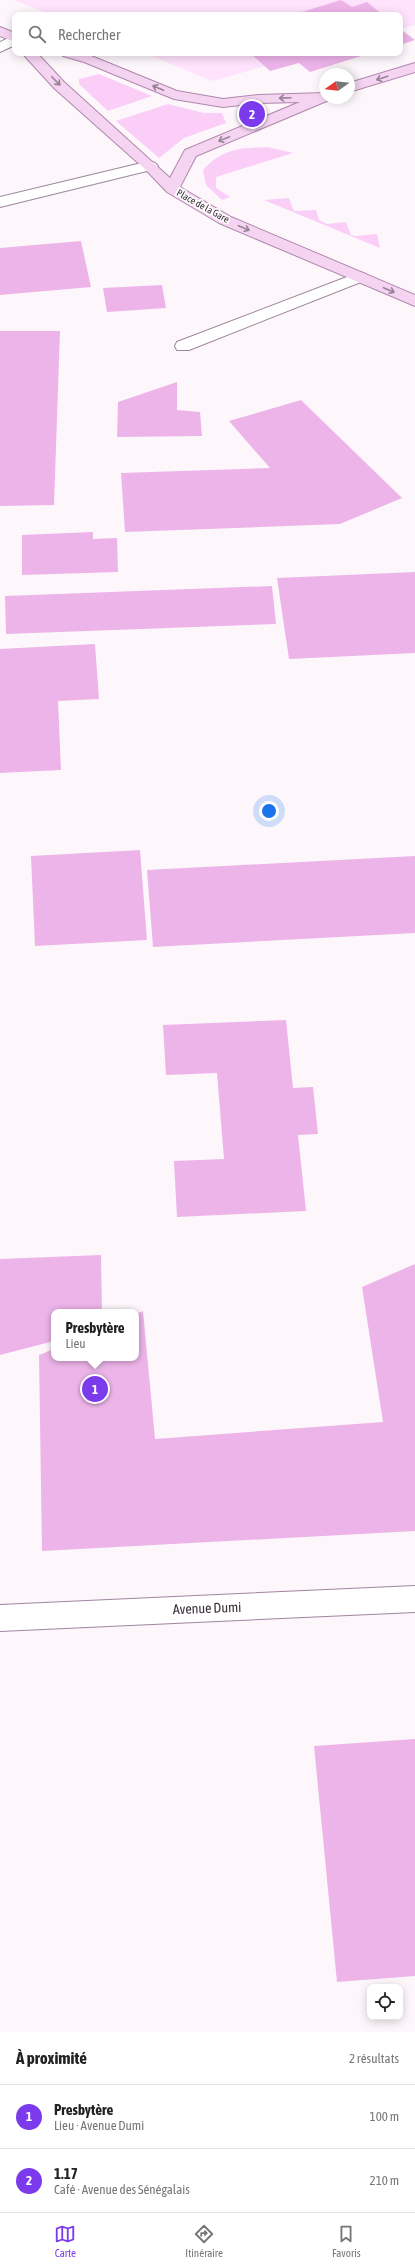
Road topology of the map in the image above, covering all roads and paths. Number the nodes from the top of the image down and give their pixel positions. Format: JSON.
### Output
{"nodes":[{"id":1,"x":0,"y":31,"type":"edge"},
{"id":2,"x":12,"y":37,"type":"edge"},
{"id":3,"x":12,"y":41,"type":"edge"},
{"id":4,"x":0,"y":48,"type":"edge"},
{"id":5,"x":32,"y":56,"type":"edge"},
{"id":6,"x":78,"y":56,"type":"edge"},
{"id":7,"x":415,"y":66,"type":"edge"},
{"id":8,"x":355,"y":86,"type":"edge"},
{"id":9,"x":319,"y":96,"type":"edge"},
{"id":10,"x":319,"y":99,"type":"edge"},
{"id":11,"x":150,"y":166,"type":"junction"},
{"id":12,"x":172,"y":189,"type":"junction"},
{"id":13,"x":0,"y":202,"type":"edge"},
{"id":14,"x":360,"y":277,"type":"junction"},
{"id":15,"x":415,"y":301,"type":"edge"},
{"id":16,"x":183,"y":346,"type":"dead end"},
{"id":17,"x":415,"y":1599,"type":"edge"},
{"id":18,"x":0,"y":1618,"type":"edge"}],
"edges":[{"from":1,"to":2,"type":"main road"},
{"from":3,"to":4,"type":"street"},
{"from":5,"to":11,"type":"main road","name":"Place de la Gare","one_way":true},
{"from":9,"to":6,"type":"main road","one_way":true},
{"from":7,"to":8,"type":"main road","one_way":true},
{"from":10,"to":12,"type":"main road","one_way":true},
{"from":11,"to":12,"type":"main road","name":"Place de la Gare"},
{"from":11,"to":13,"type":"street"},
{"from":12,"to":14,"type":"main road","name":"Place de la Gare","one_way":true},
{"from":14,"to":15,"type":"main road","name":"Place de la Gare","one_way":true},
{"from":14,"to":16,"type":"street"},
{"from":17,"to":18,"type":"street","name":"Avenue Dumi"}]}
